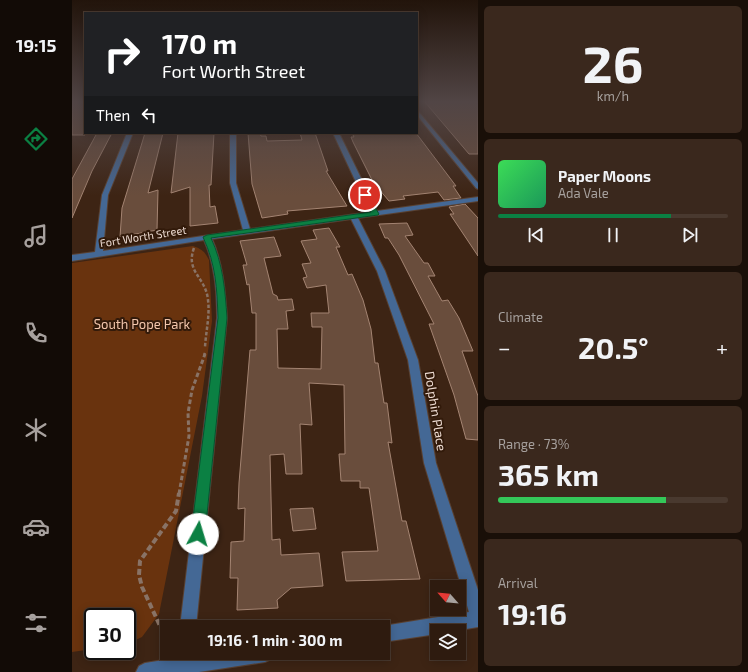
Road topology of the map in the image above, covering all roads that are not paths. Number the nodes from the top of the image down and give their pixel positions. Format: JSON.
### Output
{"nodes":[{"id":1,"x":433,"y":132,"type":"edge"},
{"id":2,"x":130,"y":134,"type":"edge"},
{"id":3,"x":233,"y":134,"type":"edge"},
{"id":4,"x":336,"y":134,"type":"edge"},
{"id":5,"x":478,"y":188,"type":"edge"},
{"id":6,"x":478,"y":199,"type":"edge"},
{"id":7,"x":375,"y":214,"type":"junction"},
{"id":8,"x":354,"y":217,"type":"junction"},
{"id":9,"x":247,"y":231,"type":"junction"},
{"id":10,"x":202,"y":238,"type":"junction"},
{"id":11,"x":99,"y":254,"type":"junction"},
{"id":12,"x":72,"y":258,"type":"edge"},
{"id":13,"x":478,"y":615,"type":"edge"},
{"id":14,"x":478,"y":618,"type":"edge"},
{"id":15,"x":189,"y":620,"type":"edge"},
{"id":16,"x":390,"y":633,"type":"edge"},
{"id":17,"x":213,"y":660,"type":"edge"},
{"id":18,"x":183,"y":664,"type":"edge"},
{"id":19,"x":145,"y":672,"type":"edge"}],
"edges":[{"from":1,"to":5,"type":"street"},
{"from":2,"to":11,"type":"street"},
{"from":3,"to":9,"type":"street"},
{"from":4,"to":7,"type":"street"},
{"from":6,"to":7,"type":"street","name":"Fort Worth Street"},
{"from":7,"to":8,"type":"street","name":"Fort Worth Street"},
{"from":8,"to":9,"type":"street","name":"Fort Worth Street"},
{"from":8,"to":13,"type":"street","name":"Dolphin Place"},
{"from":9,"to":10,"type":"street","name":"Fort Worth Street"},
{"from":10,"to":11,"type":"street","name":"Fort Worth Street"},
{"from":10,"to":15,"type":"street"},
{"from":11,"to":12,"type":"street","name":"Fort Worth Street"},
{"from":14,"to":16,"type":"street"},
{"from":17,"to":18,"type":"street"},
{"from":18,"to":19,"type":"street"}]}
